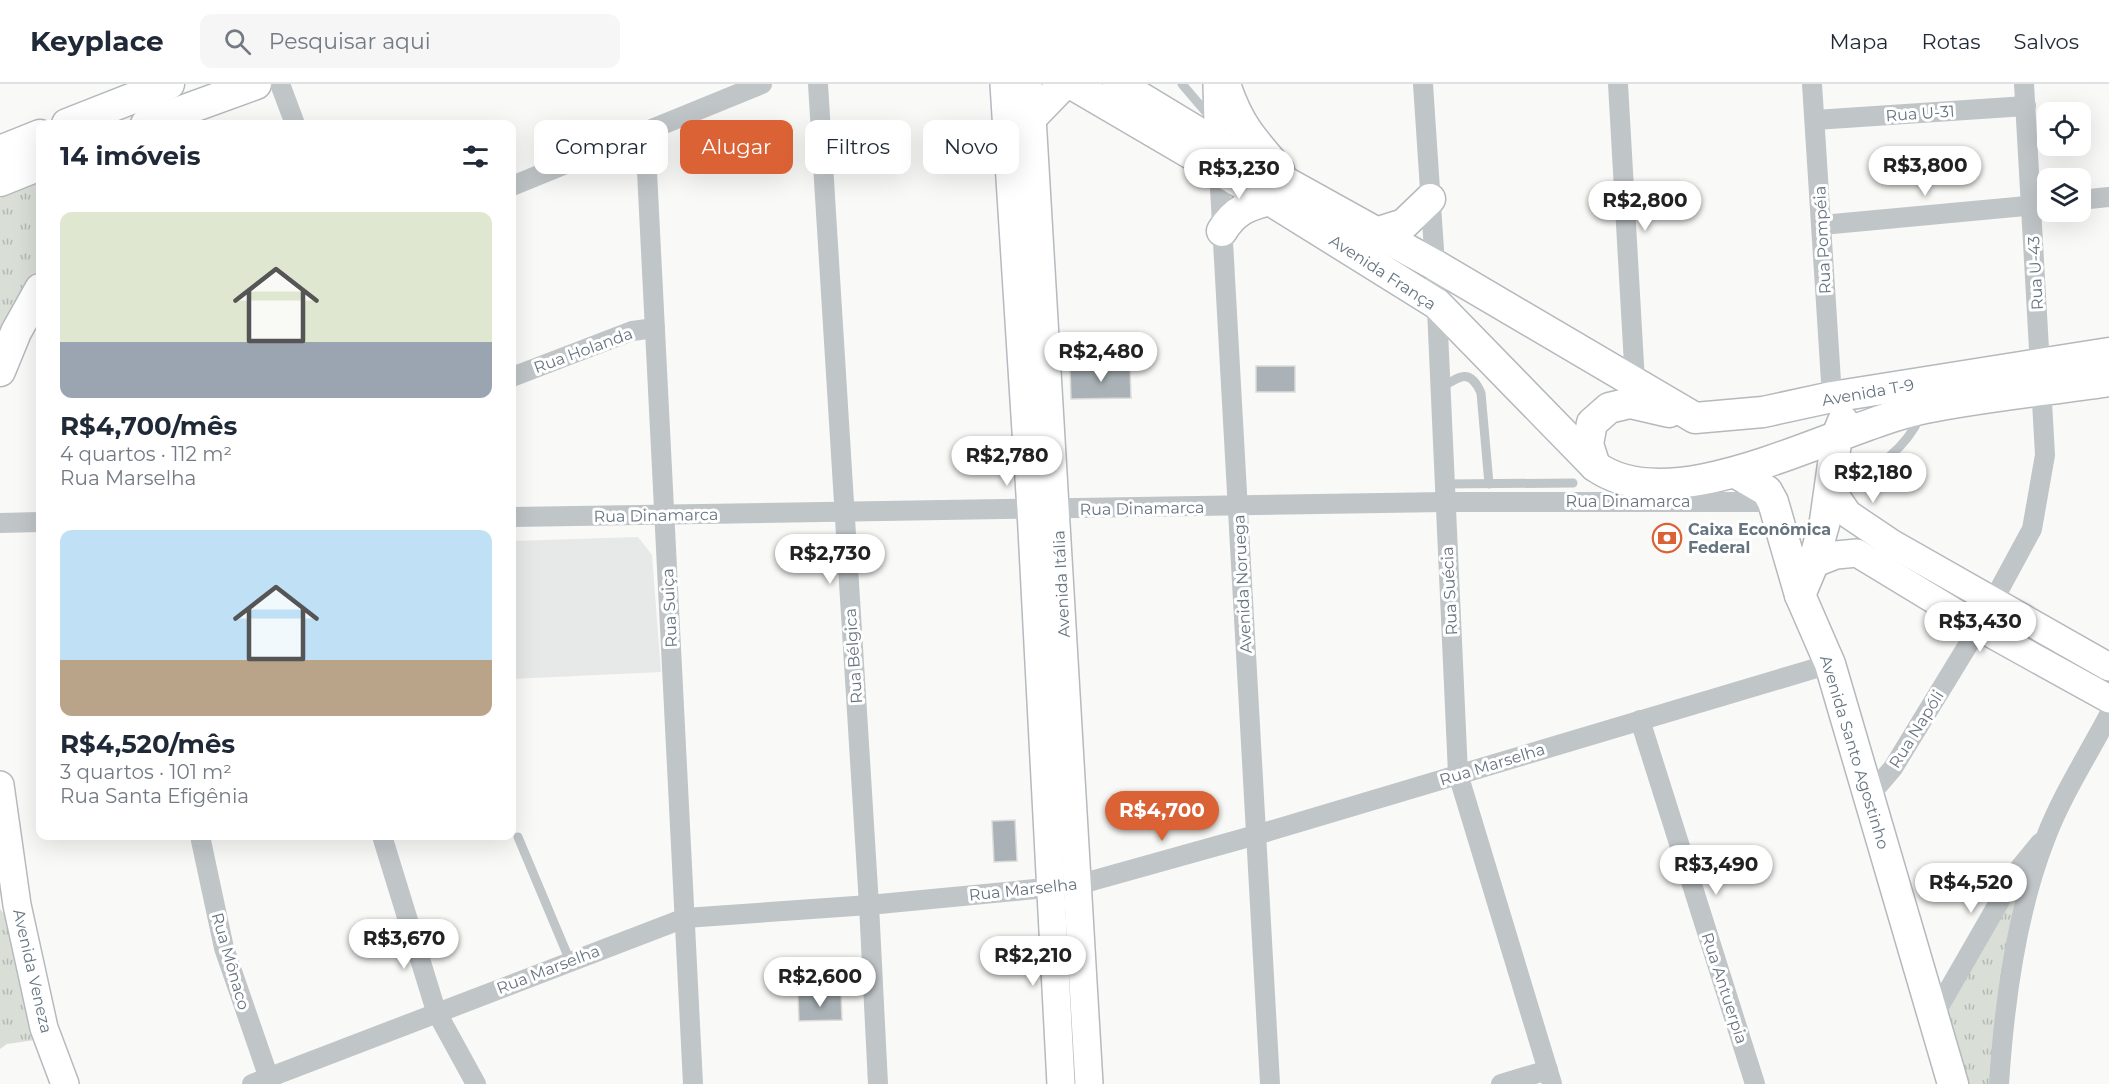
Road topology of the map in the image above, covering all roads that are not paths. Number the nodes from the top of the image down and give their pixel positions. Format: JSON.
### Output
{"nodes":[{"id":1,"x":255,"y":84,"type":"edge"},
{"id":2,"x":280,"y":84,"type":"edge"},
{"id":3,"x":762,"y":84,"type":"edge"},
{"id":4,"x":818,"y":84,"type":"edge"},
{"id":5,"x":1004,"y":84,"type":"edge"},
{"id":6,"x":1028,"y":84,"type":"edge"},
{"id":7,"x":1064,"y":84,"type":"edge"},
{"id":8,"x":1072,"y":84,"type":"edge"},
{"id":9,"x":1118,"y":84,"type":"edge"},
{"id":10,"x":1182,"y":84,"type":"edge"},
{"id":11,"x":1217,"y":84,"type":"edge"},
{"id":12,"x":1225,"y":84,"type":"edge"},
{"id":13,"x":1423,"y":84,"type":"edge"},
{"id":14,"x":1618,"y":84,"type":"edge"},
{"id":15,"x":1812,"y":84,"type":"edge"},
{"id":16,"x":2024,"y":84,"type":"edge"},
{"id":17,"x":153,"y":87,"type":"edge"},
{"id":18,"x":213,"y":99,"type":"junction"},
{"id":19,"x":2026,"y":106,"type":"junction"},
{"id":20,"x":1032,"y":117,"type":"junction"},
{"id":21,"x":76,"y":120,"type":"edge"},
{"id":22,"x":157,"y":120,"type":"edge"},
{"id":23,"x":191,"y":120,"type":"edge"},
{"id":24,"x":294,"y":120,"type":"edge"},
{"id":25,"x":1815,"y":120,"type":"junction"},
{"id":26,"x":668,"y":123,"type":"edge"},
{"id":27,"x":36,"y":137,"type":"edge"},
{"id":28,"x":1219,"y":148,"type":"junction"},
{"id":29,"x":0,"y":151,"type":"edge"},
{"id":30,"x":36,"y":167,"type":"edge"},
{"id":31,"x":542,"y":174,"type":"edge"},
{"id":32,"x":647,"y":174,"type":"edge"},
{"id":33,"x":0,"y":181,"type":"edge"},
{"id":34,"x":516,"y":184,"type":"edge"},
{"id":35,"x":2037,"y":190,"type":"edge"},
{"id":36,"x":1282,"y":194,"type":"junction"},
{"id":37,"x":2109,"y":196,"type":"edge"},
{"id":38,"x":2091,"y":198,"type":"edge"},
{"id":39,"x":1430,"y":199,"type":"junction"},
{"id":40,"x":2037,"y":205,"type":"edge"},
{"id":41,"x":2039,"y":222,"type":"edge"},
{"id":42,"x":1822,"y":225,"type":"junction"},
{"id":43,"x":1221,"y":231,"type":"junction"},
{"id":44,"x":1376,"y":233,"type":"junction"},
{"id":45,"x":1435,"y":265,"type":"junction"},
{"id":46,"x":36,"y":296,"type":"edge"},
{"id":47,"x":1437,"y":304,"type":"junction"},
{"id":48,"x":655,"y":328,"type":"junction"},
{"id":49,"x":2109,"y":353,"type":"edge"},
{"id":50,"x":0,"y":371,"type":"edge"},
{"id":51,"x":516,"y":375,"type":"edge"},
{"id":52,"x":2040,"y":377,"type":"junction"},
{"id":53,"x":2109,"y":381,"type":"edge"},
{"id":54,"x":1635,"y":382,"type":"junction"},
{"id":55,"x":1441,"y":388,"type":"junction"},
{"id":56,"x":1832,"y":397,"type":"junction"},
{"id":57,"x":1924,"y":408,"type":"junction"},
{"id":58,"x":1695,"y":418,"type":"junction"},
{"id":59,"x":1837,"y":436,"type":"junction"},
{"id":60,"x":1736,"y":473,"type":"junction"},
{"id":61,"x":1584,"y":475,"type":"junction"},
{"id":62,"x":1489,"y":484,"type":"junction"},
{"id":63,"x":1831,"y":489,"type":"junction"},
{"id":64,"x":1444,"y":493,"type":"junction"},
{"id":65,"x":1521,"y":493,"type":"junction"},
{"id":66,"x":1773,"y":502,"type":"junction"},
{"id":67,"x":1237,"y":506,"type":"junction"},
{"id":68,"x":1043,"y":510,"type":"junction"},
{"id":69,"x":844,"y":514,"type":"junction"},
{"id":70,"x":665,"y":515,"type":"junction"},
{"id":71,"x":516,"y":517,"type":"edge"},
{"id":72,"x":36,"y":522,"type":"edge"},
{"id":73,"x":0,"y":523,"type":"edge"},
{"id":74,"x":1813,"y":564,"type":"junction"},
{"id":75,"x":1800,"y":595,"type":"junction"},
{"id":76,"x":1993,"y":601,"type":"junction"},
{"id":77,"x":1979,"y":627,"type":"junction"},
{"id":78,"x":1830,"y":664,"type":"junction"},
{"id":79,"x":2109,"y":667,"type":"edge"},
{"id":80,"x":2109,"y":699,"type":"edge"},
{"id":81,"x":2109,"y":715,"type":"edge"},
{"id":82,"x":1640,"y":720,"type":"junction"},
{"id":83,"x":1458,"y":774,"type":"junction"},
{"id":84,"x":0,"y":785,"type":"edge"},
{"id":85,"x":1869,"y":796,"type":"junction"},
{"id":86,"x":1256,"y":835,"type":"junction"},
{"id":87,"x":518,"y":837,"type":"dead end"},
{"id":88,"x":2046,"y":837,"type":"junction"},
{"id":89,"x":201,"y":840,"type":"edge"},
{"id":90,"x":383,"y":840,"type":"edge"},
{"id":91,"x":1077,"y":885,"type":"junction"},
{"id":92,"x":1051,"y":888,"type":"junction"},
{"id":93,"x":9,"y":903,"type":"edge"},
{"id":94,"x":869,"y":905,"type":"junction"},
{"id":95,"x":685,"y":918,"type":"junction"},
{"id":96,"x":570,"y":961,"type":"junction"},
{"id":97,"x":436,"y":1011,"type":"junction"},
{"id":98,"x":1933,"y":1017,"type":"junction"},
{"id":99,"x":1550,"y":1077,"type":"edge"},
{"id":100,"x":264,"y":1082,"type":"edge"},
{"id":101,"x":65,"y":1084,"type":"edge"},
{"id":102,"x":476,"y":1084,"type":"edge"},
{"id":103,"x":693,"y":1084,"type":"edge"},
{"id":104,"x":878,"y":1084,"type":"edge"},
{"id":105,"x":1061,"y":1084,"type":"edge"},
{"id":106,"x":1089,"y":1084,"type":"edge"},
{"id":107,"x":1270,"y":1084,"type":"edge"},
{"id":108,"x":1501,"y":1084,"type":"edge"},
{"id":109,"x":1755,"y":1084,"type":"edge"},
{"id":110,"x":1953,"y":1084,"type":"edge"},
{"id":111,"x":1999,"y":1084,"type":"edge"}],
"edges":[{"from":1,"to":18,"type":"main road"},
{"from":2,"to":24,"type":"street"},
{"from":3,"to":26,"type":"street"},
{"from":4,"to":69,"type":"street","name":"Rua Bélgica"},
{"from":5,"to":68,"type":"main road","name":"Avenida Itália"},
{"from":6,"to":20,"type":"main road","name":"Avenida Itália"},
{"from":7,"to":20,"type":"main road"},
{"from":8,"to":28,"type":"main road","name":"Avenida França"},
{"from":9,"to":28,"type":"main road","name":"Avenida França"},
{"from":10,"to":28,"type":"lane"},
{"from":11,"to":28,"type":"main road","name":"Avenida Noruega"},
{"from":12,"to":36,"type":"main road"},
{"from":13,"to":39,"type":"street","name":"Rua Suécia"},
{"from":14,"to":54,"type":"street"},
{"from":15,"to":25,"type":"street","name":"Rua Pompéia"},
{"from":16,"to":19,"type":"street","name":"Rua U-43"},
{"from":17,"to":21,"type":"main road"},
{"from":18,"to":22,"type":"main road"},
{"from":18,"to":23,"type":"main road"},
{"from":19,"to":25,"type":"street","name":"Rua U-31"},
{"from":19,"to":35,"type":"street","name":"Rua U-43"},
{"from":20,"to":68,"type":"main road","name":"Avenida Itália"},
{"from":25,"to":42,"type":"street","name":"Rua Pompéia"},
{"from":27,"to":29,"type":"main road"},
{"from":28,"to":36,"type":"main road","name":"Avenida França"},
{"from":28,"to":43,"type":"street","name":"Avenida Noruega"},
{"from":30,"to":33,"type":"main road"},
{"from":31,"to":34,"type":"street"},
{"from":32,"to":48,"type":"street","name":"Rua Suiça"},
{"from":36,"to":43,"type":"main road"},
{"from":36,"to":44,"type":"main road","name":"Avenida França"},
{"from":36,"to":47,"type":"main road","name":"Avenida França"},
{"from":37,"to":38,"type":"street"},
{"from":39,"to":44,"type":"main road"},
{"from":39,"to":45,"type":"street","name":"Rua Suécia"},
{"from":40,"to":42,"type":"street"},
{"from":41,"to":52,"type":"street","name":"Rua U-43"},
{"from":42,"to":56,"type":"street","name":"Rua Pompéia"},
{"from":43,"to":67,"type":"street","name":"Avenida Noruega"},
{"from":44,"to":45,"type":"main road","name":"Avenida França"},
{"from":45,"to":47,"type":"street","name":"Rua Suécia"},
{"from":45,"to":54,"type":"main road","name":"Avenida França"},
{"from":46,"to":50,"type":"main road"},
{"from":47,"to":55,"type":"street","name":"Rua Suécia"},
{"from":47,"to":61,"type":"main road","name":"Avenida França"},
{"from":48,"to":51,"type":"street","name":"Rua Holanda"},
{"from":48,"to":70,"type":"street","name":"Rua Suiça"},
{"from":49,"to":52,"type":"main road","name":"Avenida T-9"},
{"from":52,"to":53,"type":"main road","name":"Avenida T-9"},
{"from":52,"to":56,"type":"main road","name":"Avenida T-9"},
{"from":52,"to":57,"type":"main road","name":"Avenida T-9"},
{"from":52,"to":76,"type":"street","name":"Rua Napóli"},
{"from":54,"to":58,"type":"main road"},
{"from":55,"to":62,"type":"lane"},
{"from":55,"to":64,"type":"street","name":"Rua Suécia"},
{"from":56,"to":58,"type":"main road","name":"Avenida T-9"},
{"from":56,"to":59,"type":"main road"},
{"from":57,"to":59,"type":"main road","name":"Avenida T-9"},
{"from":57,"to":63,"type":"lane"},
{"from":58,"to":61,"type":"main road","name":"Avenida T-9"},
{"from":59,"to":60,"type":"main road","name":"Avenida T-9"},
{"from":59,"to":63,"type":"main road"},
{"from":60,"to":61,"type":"main road","name":"Avenida França"},
{"from":60,"to":66,"type":"main road","name":"Avenida Santo Agostinho"},
{"from":61,"to":65,"type":"lane"},
{"from":62,"to":64,"type":"lane"},
{"from":62,"to":65,"type":"lane"},
{"from":63,"to":74,"type":"main road"},
{"from":63,"to":76,"type":"main road"},
{"from":64,"to":65,"type":"street","name":"Rua Dinamarca"},
{"from":64,"to":67,"type":"street","name":"Rua Dinamarca"},
{"from":64,"to":83,"type":"street","name":"Rua Suécia"},
{"from":65,"to":66,"type":"street","name":"Rua Dinamarca"},
{"from":66,"to":75,"type":"main road","name":"Avenida Santo Agostinho"},
{"from":67,"to":68,"type":"street","name":"Rua Dinamarca"},
{"from":67,"to":86,"type":"street","name":"Avenida Noruega"},
{"from":68,"to":69,"type":"street","name":"Rua Dinamarca"},
{"from":68,"to":91,"type":"main road","name":"Avenida Itália"},
{"from":68,"to":92,"type":"main road","name":"Avenida Itália"},
{"from":69,"to":70,"type":"street","name":"Rua Dinamarca"},
{"from":69,"to":94,"type":"street","name":"Rua Bélgica"},
{"from":70,"to":71,"type":"street","name":"Rua Dinamarca"},
{"from":70,"to":95,"type":"street","name":"Rua Suiça"},
{"from":72,"to":73,"type":"street"},
{"from":74,"to":75,"type":"main road"},
{"from":74,"to":77,"type":"main road"},
{"from":75,"to":78,"type":"main road","name":"Avenida Santo Agostinho"},
{"from":76,"to":77,"type":"street","name":"Rua Napóli"},
{"from":76,"to":79,"type":"main road"},
{"from":77,"to":80,"type":"main road"},
{"from":77,"to":85,"type":"street","name":"Rua Napóli"},
{"from":78,"to":82,"type":"street","name":"Rua Marselha"},
{"from":78,"to":85,"type":"main road","name":"Avenida Santo Agostinho"},
{"from":81,"to":88,"type":"street"},
{"from":82,"to":83,"type":"street","name":"Rua Marselha"},
{"from":82,"to":109,"type":"street","name":"Rua Antuerpia"},
{"from":83,"to":86,"type":"street","name":"Rua Marselha"},
{"from":83,"to":99,"type":"street","name":"Rua Suécia"},
{"from":84,"to":93,"type":"main road","name":"Avenida Veneza"},
{"from":85,"to":98,"type":"main road","name":"Avenida Santo Agostinho"},
{"from":86,"to":91,"type":"street","name":"Rua Marselha"},
{"from":86,"to":107,"type":"street","name":"Avenida Noruega"},
{"from":87,"to":96,"type":"lane"},
{"from":88,"to":98,"type":"street"},
{"from":88,"to":111,"type":"street"},
{"from":89,"to":100,"type":"street","name":"Rua Mônaco"},
{"from":90,"to":97,"type":"street"},
{"from":91,"to":92,"type":"street","name":"Rua Marselha"},
{"from":91,"to":106,"type":"main road","name":"Avenida Itália"},
{"from":92,"to":94,"type":"street","name":"Rua Marselha"},
{"from":92,"to":105,"type":"main road","name":"Avenida Itália"},
{"from":93,"to":101,"type":"main road","name":"Avenida Veneza"},
{"from":94,"to":95,"type":"street","name":"Rua Marselha"},
{"from":94,"to":104,"type":"street","name":"Rua Bélgica"},
{"from":95,"to":96,"type":"street","name":"Rua Marselha"},
{"from":95,"to":103,"type":"street","name":"Rua Suiça"},
{"from":96,"to":97,"type":"street","name":"Rua Marselha"},
{"from":97,"to":100,"type":"street","name":"Rua Marselha"},
{"from":97,"to":102,"type":"street"},
{"from":98,"to":110,"type":"main road","name":"Avenida Santo Agostinho"},
{"from":99,"to":108,"type":"street"}]}
